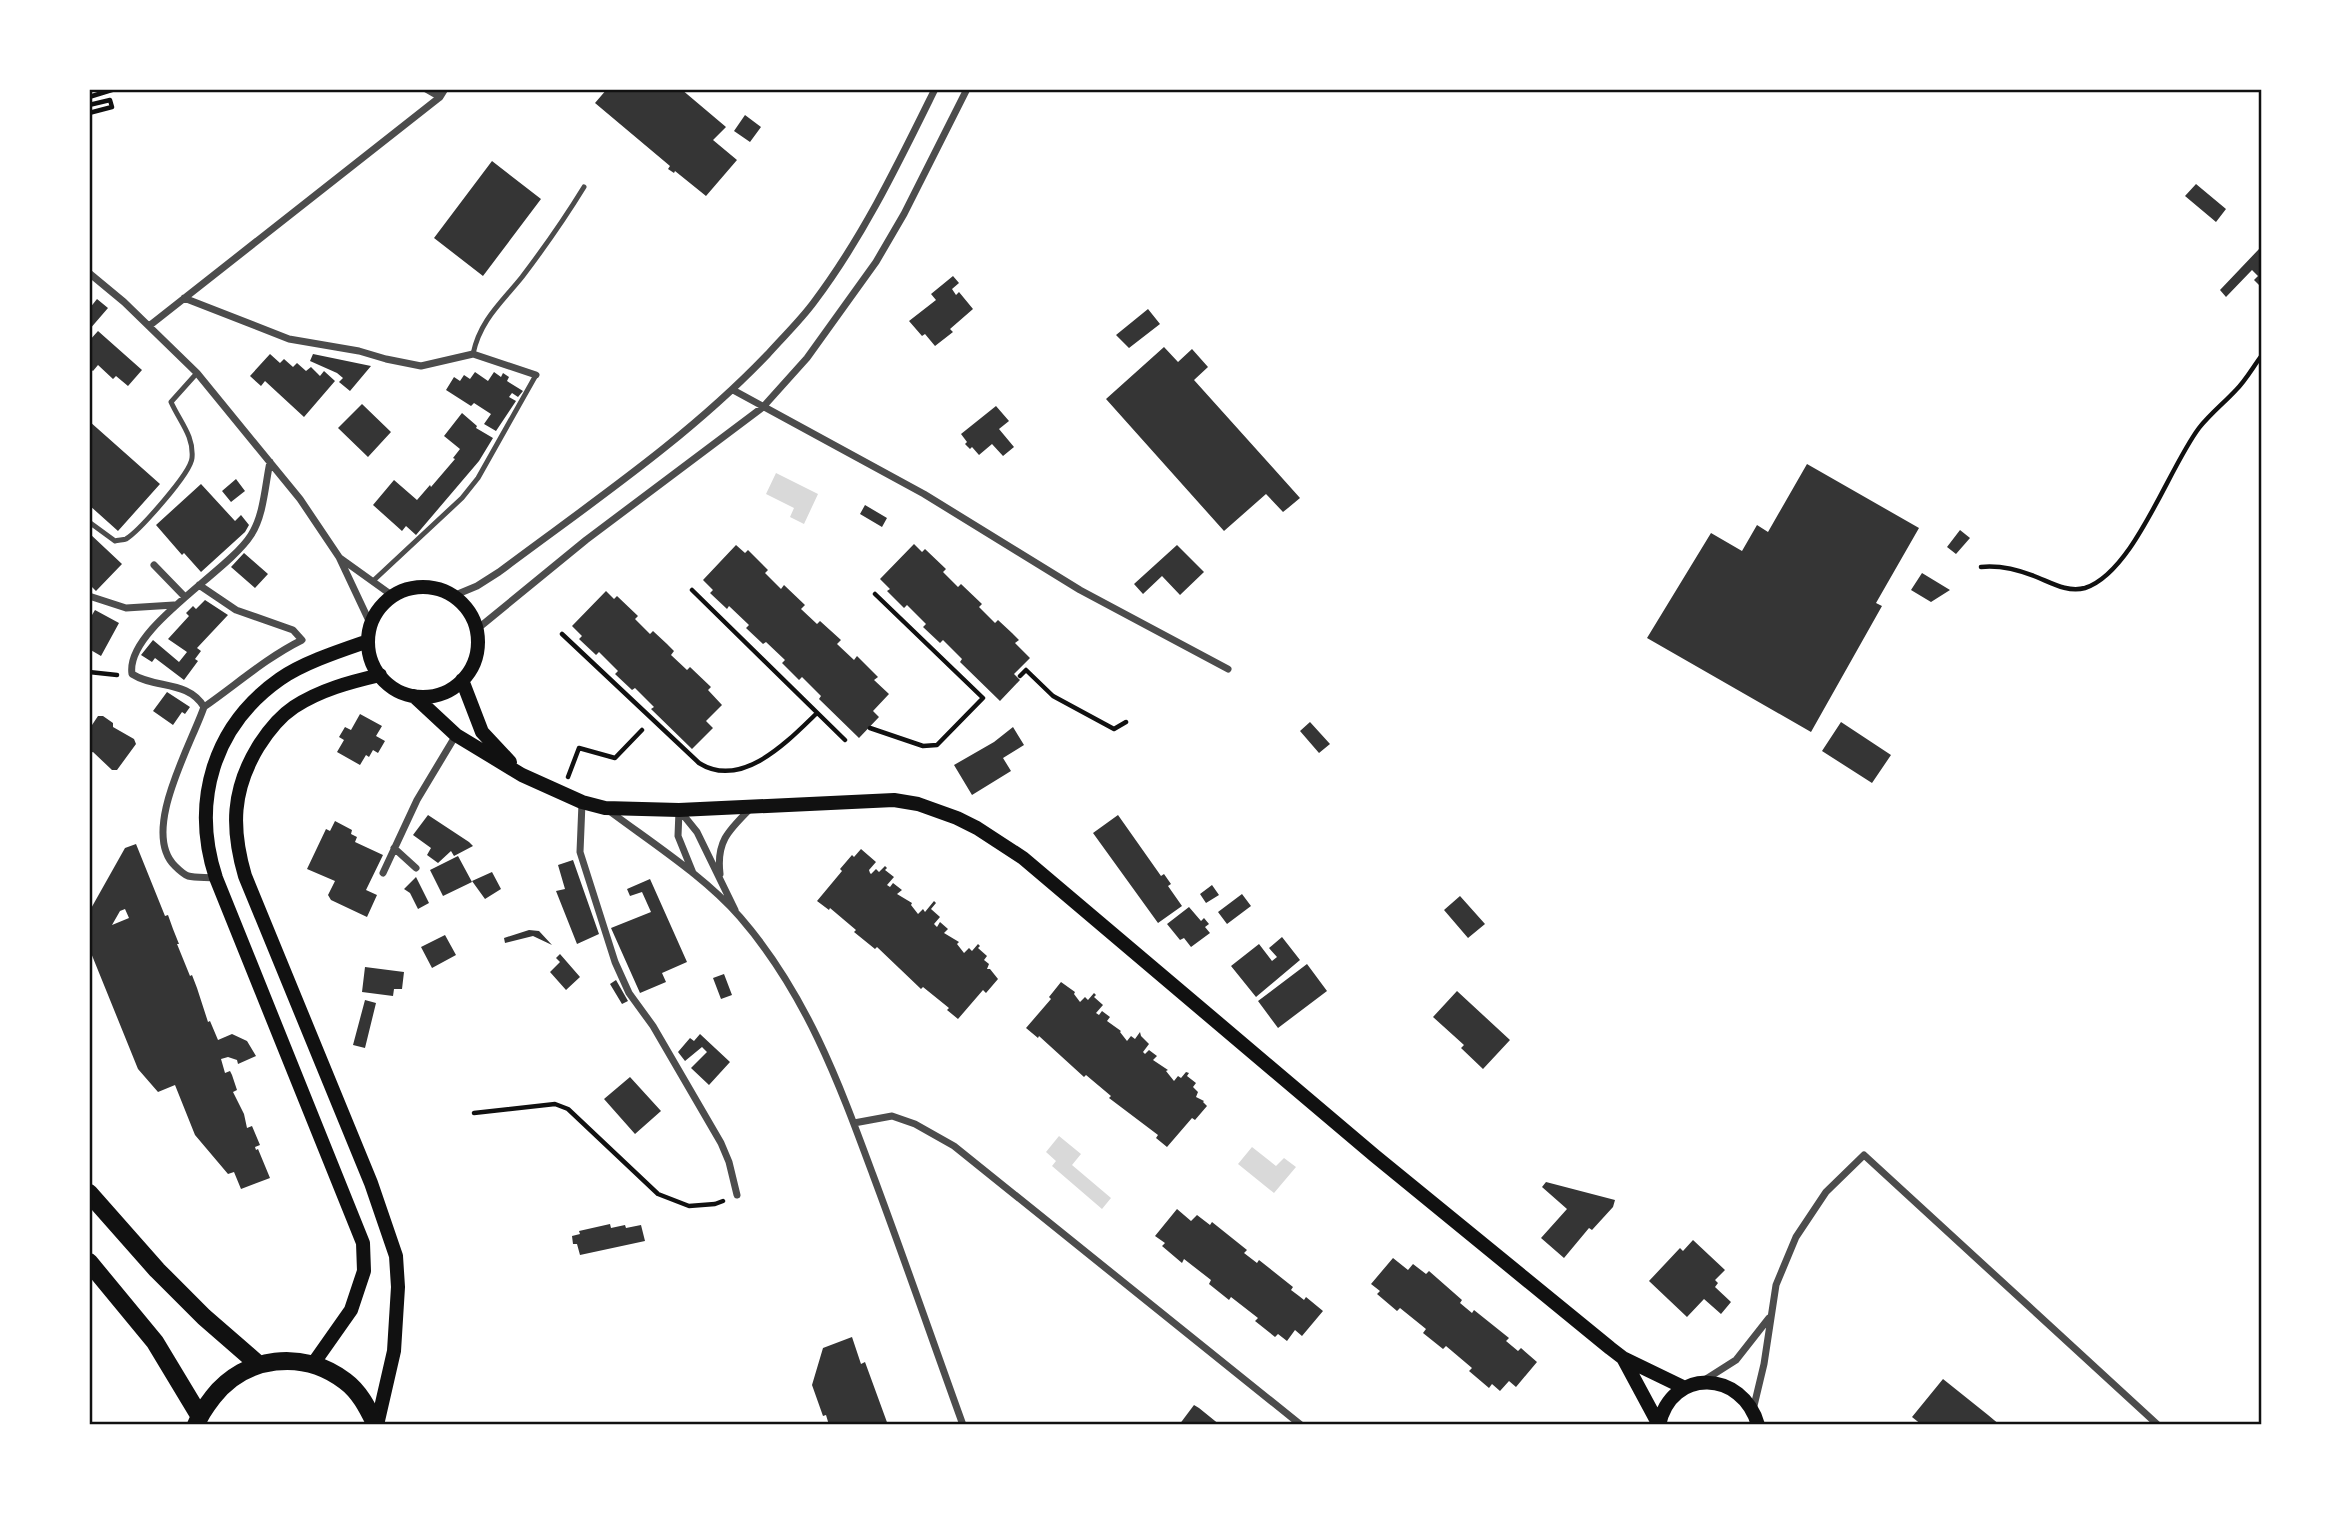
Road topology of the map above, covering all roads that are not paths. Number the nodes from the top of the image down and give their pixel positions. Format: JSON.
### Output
{"nodes":[{"id":1,"x":426,"y":89,"type":"edge"},
{"id":2,"x":445,"y":89,"type":"edge"},
{"id":3,"x":935,"y":89,"type":"edge"},
{"id":4,"x":967,"y":89,"type":"edge"},
{"id":5,"x":440,"y":97,"type":"junction"},
{"id":6,"x":584,"y":187,"type":"dead end"},
{"id":7,"x":90,"y":275,"type":"edge"},
{"id":8,"x":184,"y":298,"type":"junction"},
{"id":9,"x":149,"y":326,"type":"junction"},
{"id":10,"x":473,"y":354,"type":"junction"},
{"id":11,"x":197,"y":373,"type":"junction"},
{"id":12,"x":536,"y":375,"type":"joint"},
{"id":13,"x":733,"y":390,"type":"junction"},
{"id":14,"x":763,"y":407,"type":"junction"},
{"id":15,"x":270,"y":462,"type":"junction"},
{"id":16,"x":89,"y":522,"type":"edge"},
{"id":17,"x":339,"y":557,"type":"junction"},
{"id":18,"x":154,"y":565,"type":"dead end"},
{"id":19,"x":373,"y":582,"type":"junction"},
{"id":20,"x":199,"y":585,"type":"junction"},
{"id":21,"x":89,"y":596,"type":"edge"},
{"id":22,"x":394,"y":596,"type":"junction"},
{"id":23,"x":453,"y":596,"type":"junction"},
{"id":24,"x":185,"y":597,"type":"junction"},
{"id":25,"x":174,"y":605,"type":"junction"},
{"id":26,"x":371,"y":625,"type":"junction"},
{"id":27,"x":476,"y":630,"type":"junction"},
{"id":28,"x":368,"y":641,"type":"junction"},
{"id":29,"x":1228,"y":669,"type":"dead end"},
{"id":30,"x":380,"y":676,"type":"junction"},
{"id":31,"x":462,"y":680,"type":"junction"},
{"id":32,"x":414,"y":696,"type":"junction"},
{"id":33,"x":204,"y":707,"type":"junction"},
{"id":34,"x":456,"y":735,"type":"junction"},
{"id":35,"x":522,"y":775,"type":"junction"},
{"id":36,"x":582,"y":802,"type":"junction"},
{"id":37,"x":754,"y":805,"type":"junction"},
{"id":38,"x":605,"y":808,"type":"junction"},
{"id":39,"x":679,"y":810,"type":"junction"},
{"id":40,"x":394,"y":848,"type":"junction"},
{"id":41,"x":416,"y":868,"type":"dead end"},
{"id":42,"x":383,"y":873,"type":"dead end"},
{"id":43,"x":695,"y":877,"type":"junction"},
{"id":44,"x":216,"y":878,"type":"junction"},
{"id":45,"x":721,"y":882,"type":"junction"},
{"id":46,"x":738,"y":916,"type":"junction"},
{"id":47,"x":853,"y":1123,"type":"junction"},
{"id":48,"x":89,"y":1192,"type":"edge"},
{"id":49,"x":737,"y":1195,"type":"road end"},
{"id":50,"x":89,"y":1262,"type":"edge"},
{"id":51,"x":1770,"y":1317,"type":"junction"},
{"id":52,"x":1623,"y":1358,"type":"junction"},
{"id":53,"x":258,"y":1364,"type":"junction"},
{"id":54,"x":313,"y":1364,"type":"junction"},
{"id":55,"x":1700,"y":1383,"type":"junction"},
{"id":56,"x":1685,"y":1388,"type":"junction"},
{"id":57,"x":1753,"y":1410,"type":"junction"},
{"id":58,"x":198,"y":1420,"type":"edge"},
{"id":59,"x":377,"y":1425,"type":"edge"},
{"id":60,"x":963,"y":1425,"type":"edge"},
{"id":61,"x":1301,"y":1425,"type":"edge"},
{"id":62,"x":1659,"y":1425,"type":"edge"},
{"id":63,"x":1758,"y":1425,"type":"edge"},
{"id":64,"x":2158,"y":1425,"type":"edge"}],
"edges":[{"from":1,"to":5,"type":"street"},
{"from":2,"to":5,"type":"street"},
{"from":3,"to":13,"type":"street"},
{"from":4,"to":14,"type":"street"},
{"from":5,"to":8,"type":"street"},
{"from":6,"to":10,"type":"lane"},
{"from":7,"to":9,"type":"street"},
{"from":8,"to":9,"type":"street"},
{"from":8,"to":10,"type":"street"},
{"from":9,"to":11,"type":"street"},
{"from":10,"to":12,"type":"street"},
{"from":11,"to":15,"type":"street"},
{"from":11,"to":16,"type":"lane"},
{"from":12,"to":19,"type":"lane"},
{"from":13,"to":14,"type":"street"},
{"from":13,"to":23,"type":"street"},
{"from":14,"to":27,"type":"street"},
{"from":14,"to":29,"type":"street"},
{"from":15,"to":17,"type":"street"},
{"from":15,"to":20,"type":"street"},
{"from":17,"to":19,"type":"street"},
{"from":17,"to":26,"type":"street"},
{"from":18,"to":24,"type":"street"},
{"from":19,"to":22,"type":"street"},
{"from":20,"to":24,"type":"street"},
{"from":20,"to":33,"type":"street"},
{"from":21,"to":25,"type":"street"},
{"from":22,"to":23,"type":"main road"},
{"from":22,"to":26,"type":"main road"},
{"from":23,"to":27,"type":"main road"},
{"from":24,"to":25,"type":"street"},
{"from":25,"to":33,"type":"street"},
{"from":26,"to":28,"type":"main road"},
{"from":27,"to":31,"type":"main road"},
{"from":28,"to":30,"type":"main road"},
{"from":28,"to":44,"type":"main road"},
{"from":30,"to":32,"type":"main road"},
{"from":30,"to":59,"type":"main road"},
{"from":31,"to":32,"type":"main road"},
{"from":31,"to":35,"type":"main road"},
{"from":32,"to":34,"type":"main road"},
{"from":33,"to":44,"type":"street"},
{"from":34,"to":35,"type":"main road"},
{"from":34,"to":40,"type":"street"},
{"from":35,"to":36,"type":"main road"},
{"from":36,"to":38,"type":"main road"},
{"from":36,"to":49,"type":"street"},
{"from":37,"to":39,"type":"main road"},
{"from":37,"to":45,"type":"street"},
{"from":37,"to":52,"type":"main road"},
{"from":38,"to":39,"type":"main road"},
{"from":38,"to":43,"type":"street"},
{"from":39,"to":43,"type":"street"},
{"from":39,"to":45,"type":"street"},
{"from":40,"to":41,"type":"street"},
{"from":40,"to":42,"type":"street"},
{"from":43,"to":46,"type":"street"},
{"from":44,"to":54,"type":"main road"},
{"from":45,"to":46,"type":"street"},
{"from":46,"to":47,"type":"street"},
{"from":47,"to":60,"type":"street"},
{"from":47,"to":61,"type":"street"},
{"from":48,"to":53,"type":"main road"},
{"from":50,"to":58,"type":"main road"},
{"from":51,"to":55,"type":"street"},
{"from":51,"to":57,"type":"street"},
{"from":51,"to":64,"type":"street"},
{"from":52,"to":56,"type":"main road"},
{"from":52,"to":62,"type":"main road"},
{"from":53,"to":54,"type":"main road"},
{"from":53,"to":58,"type":"main road"},
{"from":54,"to":59,"type":"main road"},
{"from":55,"to":56,"type":"main road"},
{"from":55,"to":57,"type":"main road"},
{"from":56,"to":62,"type":"main road"},
{"from":57,"to":63,"type":"main road"}]}
